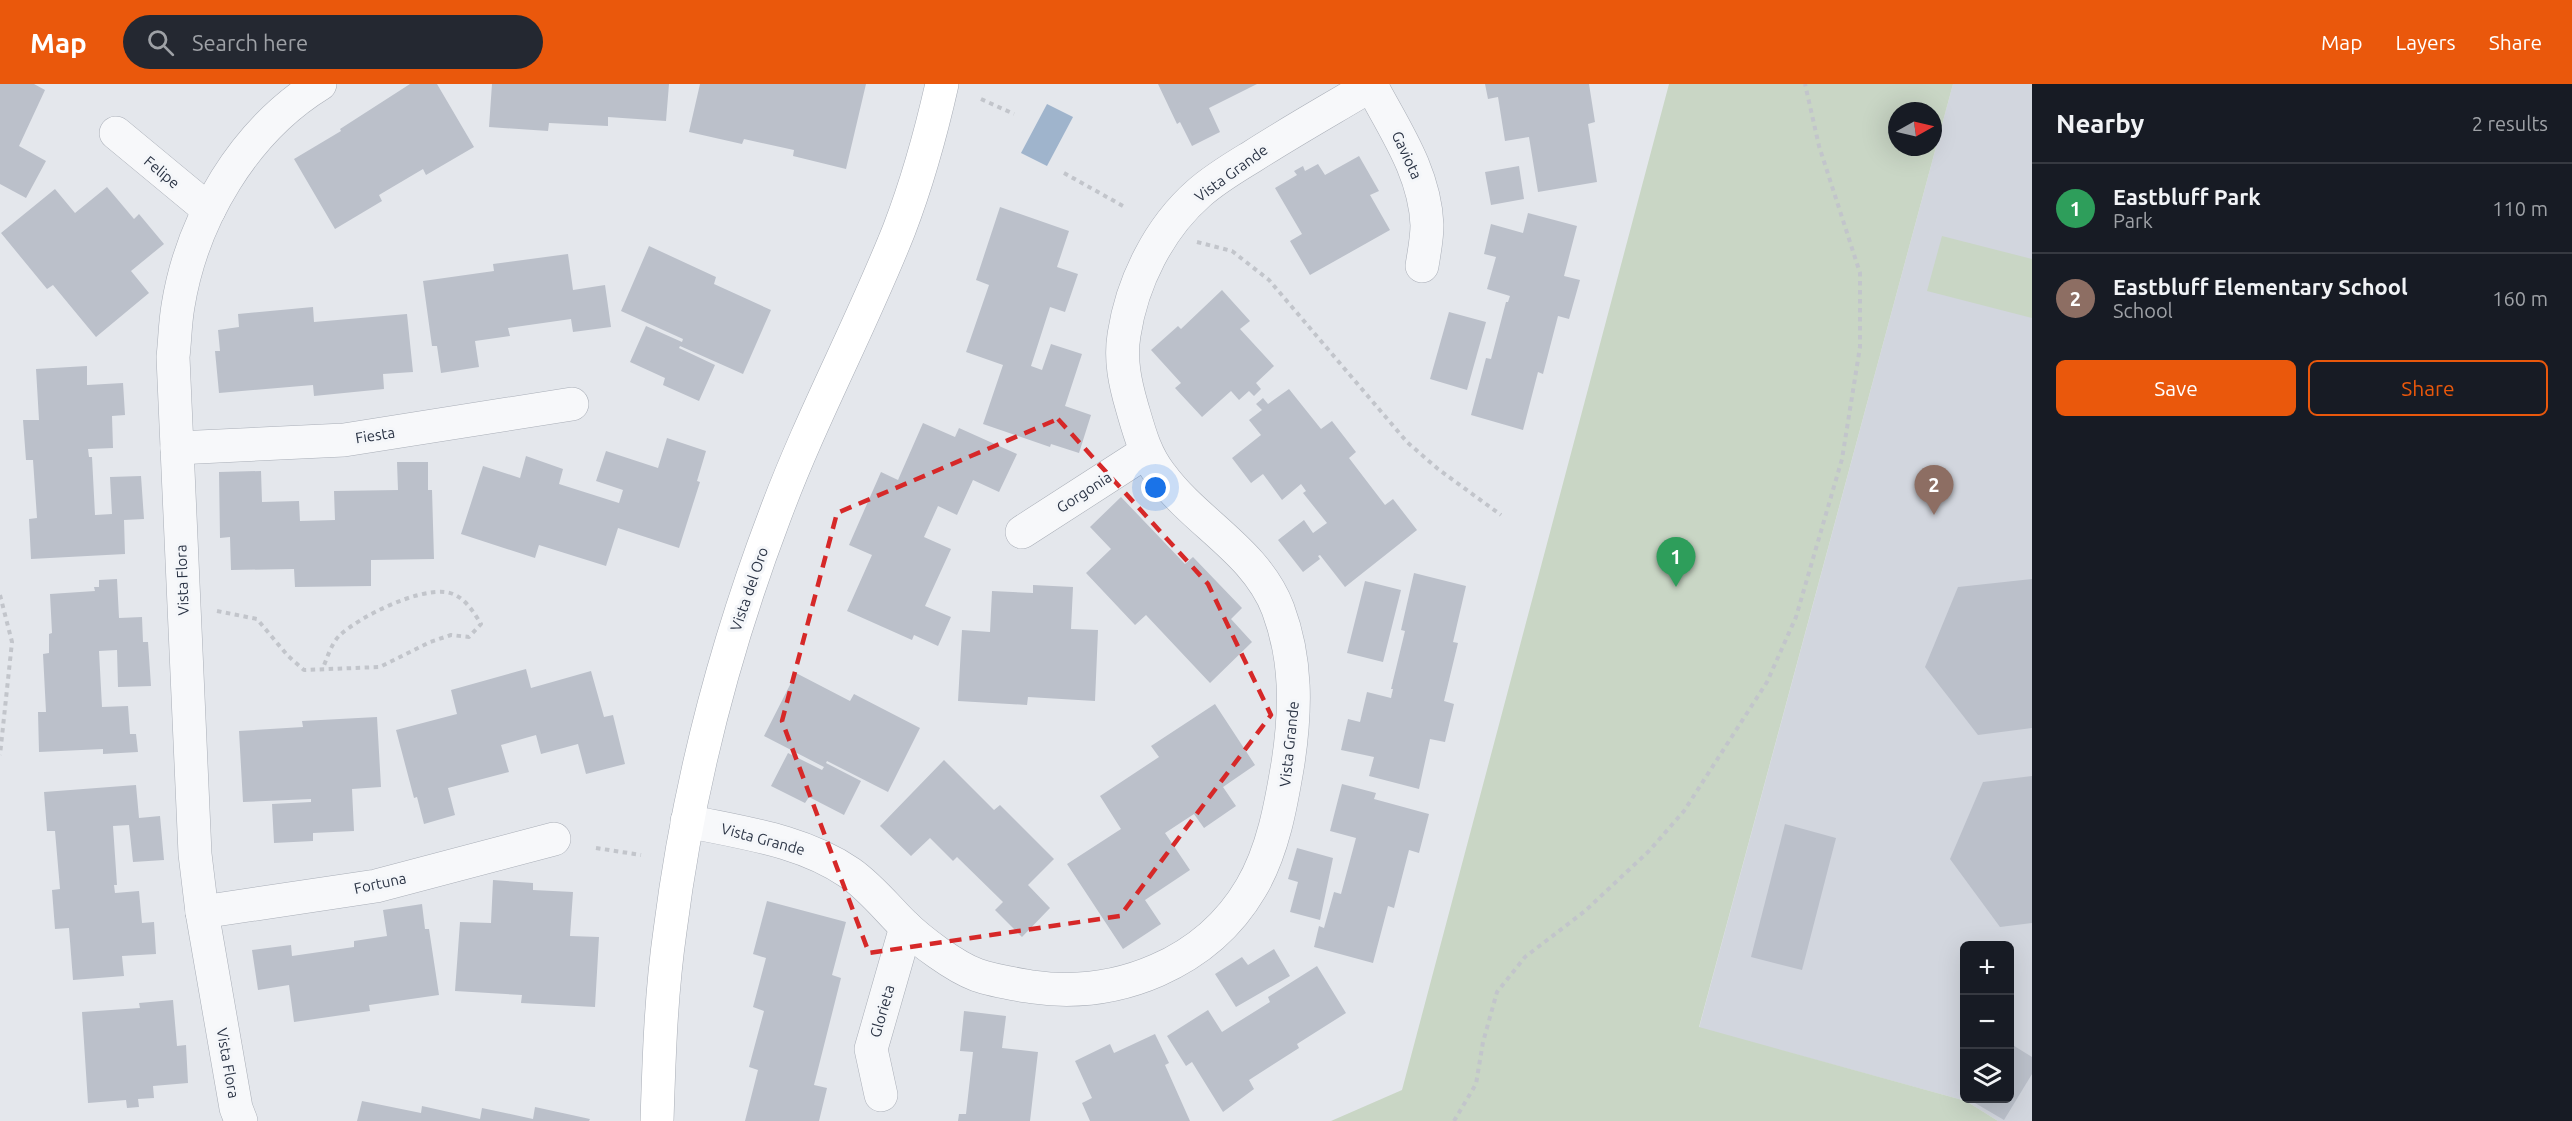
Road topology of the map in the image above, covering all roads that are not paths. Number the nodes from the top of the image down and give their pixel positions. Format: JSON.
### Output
{"nodes":[{"id":1,"x":320,"y":84,"type":"edge"},
{"id":2,"x":942,"y":84,"type":"edge"},
{"id":3,"x":1372,"y":85,"type":"edge"},
{"id":4,"x":116,"y":133,"type":"dead end"},
{"id":5,"x":209,"y":210,"type":"junction"},
{"id":6,"x":1422,"y":266,"type":"dead end"},
{"id":7,"x":572,"y":404,"type":"dead end"},
{"id":8,"x":177,"y":448,"type":"junction"},
{"id":9,"x":1146,"y":452,"type":"junction"},
{"id":10,"x":1022,"y":532,"type":"dead end"},
{"id":11,"x":687,"y":821,"type":"junction"},
{"id":12,"x":555,"y":839,"type":"dead end"},
{"id":13,"x":202,"y":912,"type":"junction"},
{"id":14,"x":906,"y":927,"type":"junction"},
{"id":15,"x":881,"y":1095,"type":"dead end"},
{"id":16,"x":241,"y":1121,"type":"edge"},
{"id":17,"x":657,"y":1121,"type":"edge"}],
"edges":[{"from":1,"to":5,"type":"street","name":"Vista Flora"},
{"from":2,"to":11,"type":"street","name":"Vista del Oro"},
{"from":3,"to":6,"type":"street","name":"Gaviota"},
{"from":3,"to":9,"type":"street","name":"Vista Grande"},
{"from":4,"to":5,"type":"street","name":"Felipe"},
{"from":5,"to":8,"type":"street","name":"Vista Flora"},
{"from":7,"to":8,"type":"street","name":"Fiesta"},
{"from":8,"to":13,"type":"street","name":"Vista Flora"},
{"from":9,"to":10,"type":"street","name":"Gorgonia"},
{"from":9,"to":14,"type":"street","name":"Vista Grande"},
{"from":11,"to":14,"type":"street","name":"Vista Grande"},
{"from":11,"to":17,"type":"street","name":"Vista del Oro"},
{"from":12,"to":13,"type":"street","name":"Fortuna"},
{"from":13,"to":16,"type":"street","name":"Vista Flora"},
{"from":14,"to":15,"type":"street","name":"Glorieta"}]}
